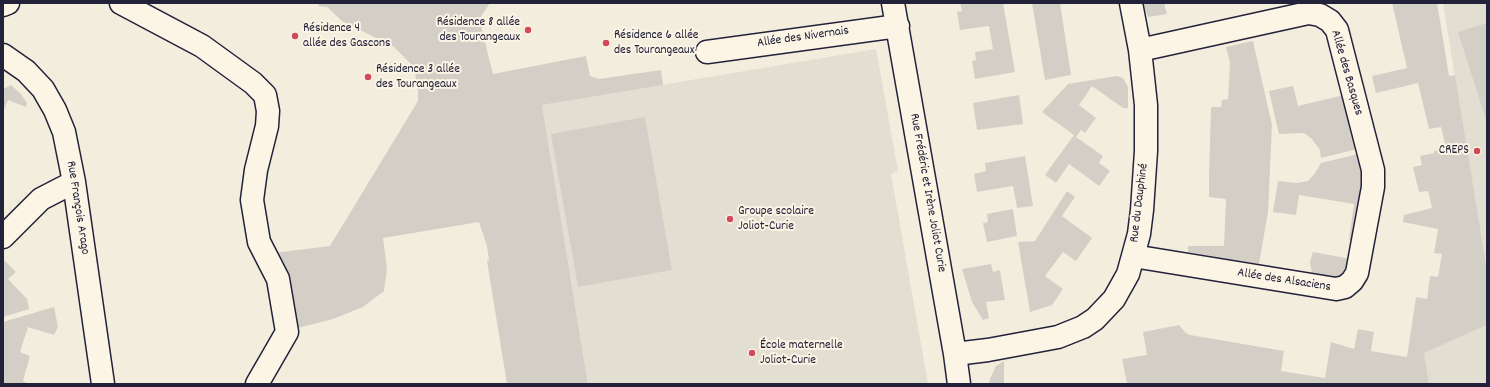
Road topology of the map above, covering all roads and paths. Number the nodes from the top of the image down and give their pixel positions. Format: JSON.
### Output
{"nodes":[{"id":1,"x":8,"y":3,"type":"edge"},
{"id":2,"x":121,"y":3,"type":"edge"},
{"id":3,"x":893,"y":3,"type":"edge"},
{"id":4,"x":1131,"y":3,"type":"edge"},
{"id":5,"x":3,"y":5,"type":"edge"},
{"id":6,"x":898,"y":26,"type":"junction"},
{"id":7,"x":1140,"y":50,"type":"junction"},
{"id":8,"x":707,"y":52,"type":"dead end"},
{"id":9,"x":3,"y":55,"type":"edge"},
{"id":10,"x":74,"y":182,"type":"junction"},
{"id":11,"x":1371,"y":201,"type":"joint"},
{"id":12,"x":3,"y":237,"type":"edge"},
{"id":13,"x":1133,"y":256,"type":"junction"},
{"id":14,"x":955,"y":354,"type":"junction"},
{"id":15,"x":103,"y":384,"type":"edge"},
{"id":16,"x":257,"y":384,"type":"edge"},
{"id":17,"x":959,"y":384,"type":"edge"}],
"edges":[{"from":1,"to":5,"type":"street"},
{"from":2,"to":16,"type":"street"},
{"from":3,"to":6,"type":"street","name":"Rue Frédéric et Irène Joliot Curie"},
{"from":4,"to":7,"type":"street","name":"Rue du Dauphiné"},
{"from":6,"to":8,"type":"street","name":"Allée des Nivernais"},
{"from":6,"to":14,"type":"street","name":"Rue Frédéric et Irène Joliot Curie"},
{"from":7,"to":11,"type":"street","name":"Allée des Basques"},
{"from":7,"to":13,"type":"street","name":"Rue du Dauphiné"},
{"from":9,"to":10,"type":"street","name":"Rue François Arago"},
{"from":10,"to":12,"type":"street"},
{"from":10,"to":15,"type":"street","name":"Rue François Arago"},
{"from":11,"to":13,"type":"street","name":"Allée des Alsaciens"},
{"from":13,"to":14,"type":"street","name":"Rue du Dauphiné"},
{"from":14,"to":17,"type":"street","name":"Rue Frédéric et Irène Joliot Curie"}]}
